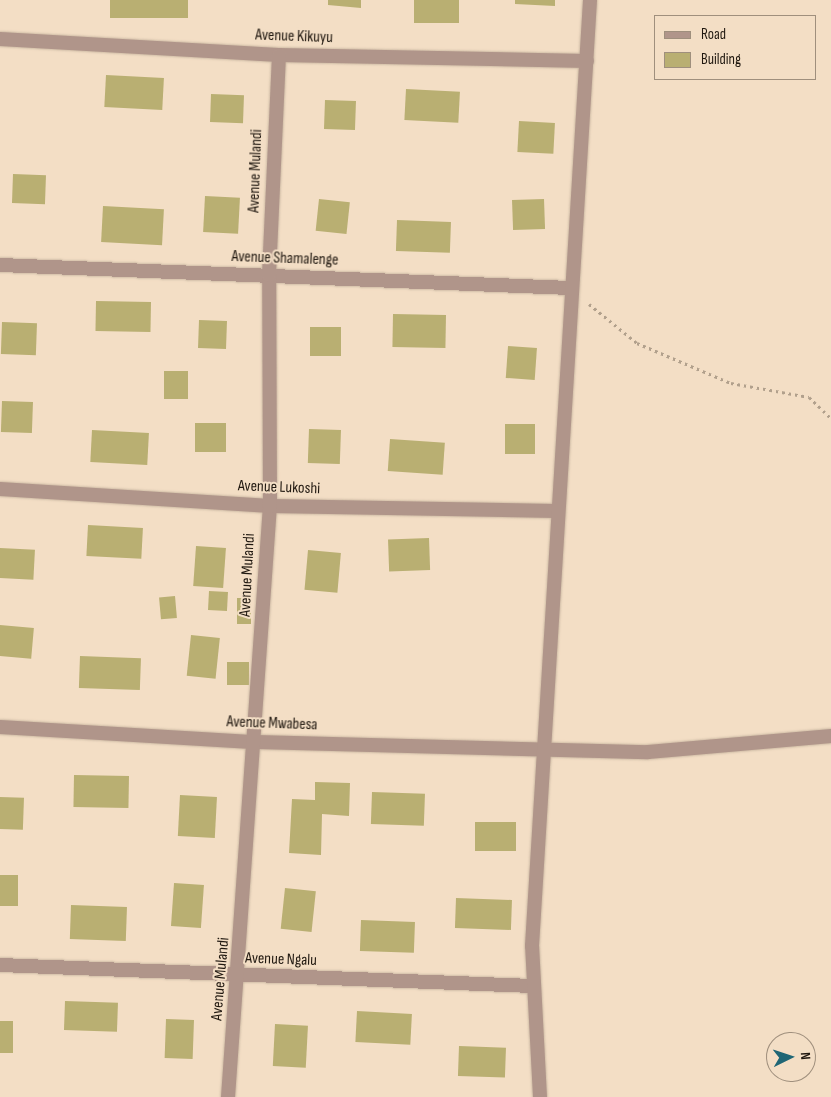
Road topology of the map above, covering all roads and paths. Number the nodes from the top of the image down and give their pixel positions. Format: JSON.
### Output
{"nodes":[{"id":1,"x":590,"y":0,"type":"edge"},
{"id":2,"x":0,"y":39,"type":"edge"},
{"id":3,"x":279,"y":55,"type":"junction"},
{"id":4,"x":586,"y":61,"type":"junction"},
{"id":5,"x":0,"y":265,"type":"edge"},
{"id":6,"x":269,"y":275,"type":"junction"},
{"id":7,"x":569,"y":288,"type":"junction"},
{"id":8,"x":831,"y":418,"type":"edge"},
{"id":9,"x":0,"y":489,"type":"edge"},
{"id":10,"x":270,"y":506,"type":"junction"},
{"id":11,"x":556,"y":511,"type":"junction"},
{"id":12,"x":0,"y":727,"type":"edge"},
{"id":13,"x":831,"y":736,"type":"edge"},
{"id":14,"x":256,"y":742,"type":"junction"},
{"id":15,"x":544,"y":748,"type":"junction"},
{"id":16,"x":0,"y":965,"type":"edge"},
{"id":17,"x":239,"y":976,"type":"junction"},
{"id":18,"x":531,"y":986,"type":"junction"},
{"id":19,"x":228,"y":1097,"type":"edge"},
{"id":20,"x":540,"y":1097,"type":"edge"}],
"edges":[{"from":1,"to":4,"type":"street"},
{"from":2,"to":3,"type":"street","name":"Avenue Kikuyu"},
{"from":3,"to":4,"type":"street","name":"Avenue Kikuyu"},
{"from":3,"to":6,"type":"street","name":"Avenue Mulandi"},
{"from":4,"to":7,"type":"street"},
{"from":5,"to":6,"type":"street","name":"Avenue Shamalenge"},
{"from":6,"to":7,"type":"street","name":"Avenue Shamalenge"},
{"from":6,"to":10,"type":"street","name":"Avenue Mulandi"},
{"from":7,"to":8,"type":"path"},
{"from":7,"to":11,"type":"street"},
{"from":9,"to":10,"type":"street","name":"Avenue Lukoshi"},
{"from":10,"to":11,"type":"street","name":"Avenue Lukoshi"},
{"from":10,"to":14,"type":"street","name":"Avenue Mulandi"},
{"from":11,"to":15,"type":"street"},
{"from":12,"to":14,"type":"street","name":"Avenue Mwabesa"},
{"from":13,"to":15,"type":"street","name":"Avenue Mwabesa"},
{"from":14,"to":15,"type":"street","name":"Avenue Mwabesa"},
{"from":14,"to":17,"type":"street","name":"Avenue Mulandi"},
{"from":15,"to":18,"type":"street"},
{"from":16,"to":17,"type":"street","name":"Avenue Ngalu"},
{"from":17,"to":18,"type":"street","name":"Avenue Ngalu"},
{"from":17,"to":19,"type":"street","name":"Avenue Mulandi"},
{"from":18,"to":20,"type":"street"}]}
